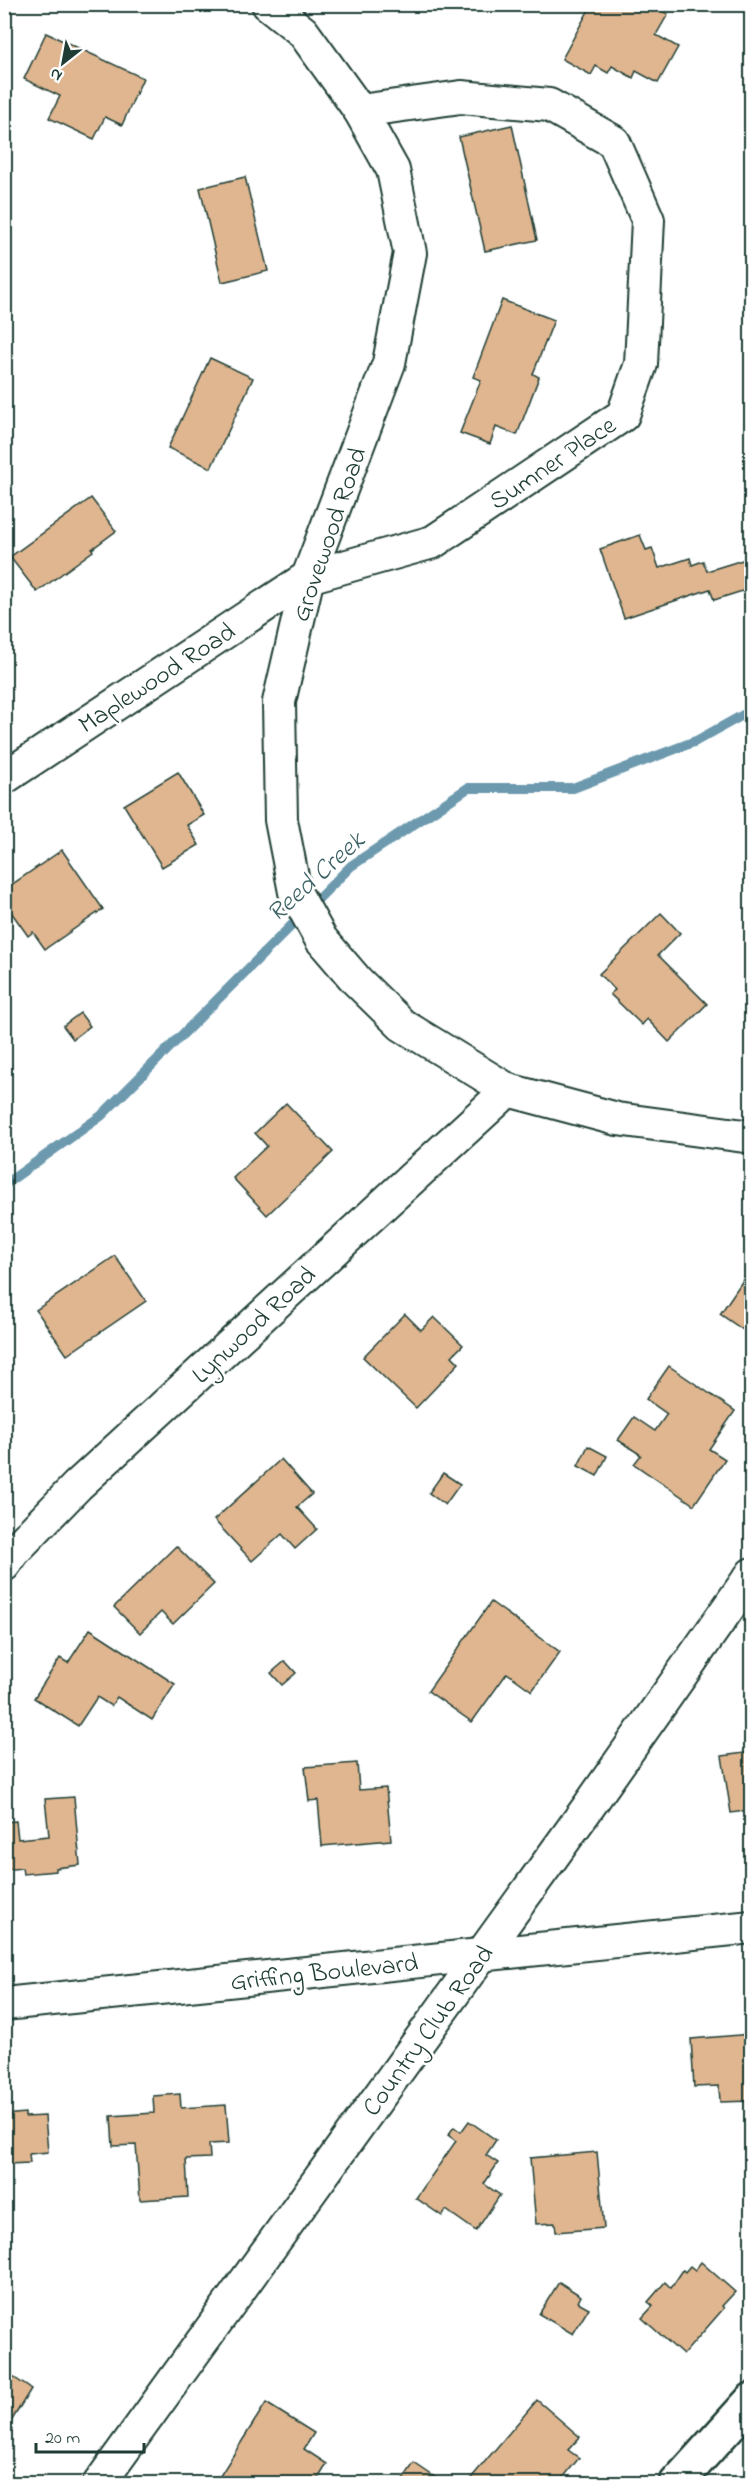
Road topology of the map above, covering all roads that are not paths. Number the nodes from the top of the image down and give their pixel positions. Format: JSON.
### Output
{"nodes":[{"id":1,"x":268,"y":4,"type":"edge"},
{"id":2,"x":360,"y":111,"type":"junction"},
{"id":3,"x":308,"y":577,"type":"junction"},
{"id":4,"x":4,"y":778,"type":"edge"},
{"id":5,"x":508,"y":1090,"type":"junction"},
{"id":6,"x":752,"y":1137,"type":"edge"},
{"id":7,"x":4,"y":1565,"type":"edge"},
{"id":8,"x":752,"y":1574,"type":"edge"},
{"id":9,"x":752,"y":1927,"type":"edge"},
{"id":10,"x":481,"y":1955,"type":"junction"},
{"id":11,"x":4,"y":2004,"type":"edge"},
{"id":12,"x":752,"y":2400,"type":"edge"},
{"id":13,"x":99,"y":2484,"type":"edge"},
{"id":14,"x":676,"y":2484,"type":"edge"}],
"edges":[{"from":1,"to":2,"type":"street","name":"Grovewood Road"},
{"from":2,"to":3,"type":"street","name":"Grovewood Road"},
{"from":2,"to":3,"type":"street","name":"Sumner Place"},
{"from":3,"to":4,"type":"street","name":"Maplewood Road"},
{"from":3,"to":5,"type":"street","name":"Grovewood Road"},
{"from":5,"to":6,"type":"street","name":"Grovewood Road"},
{"from":5,"to":7,"type":"street","name":"Lynwood Road"},
{"from":8,"to":10,"type":"street","name":"Country Club Road"},
{"from":9,"to":10,"type":"street","name":"Griffing Boulevard"},
{"from":10,"to":11,"type":"street","name":"Griffing Boulevard"},
{"from":10,"to":13,"type":"street","name":"Country Club Road"},
{"from":12,"to":14,"type":"street"}]}
